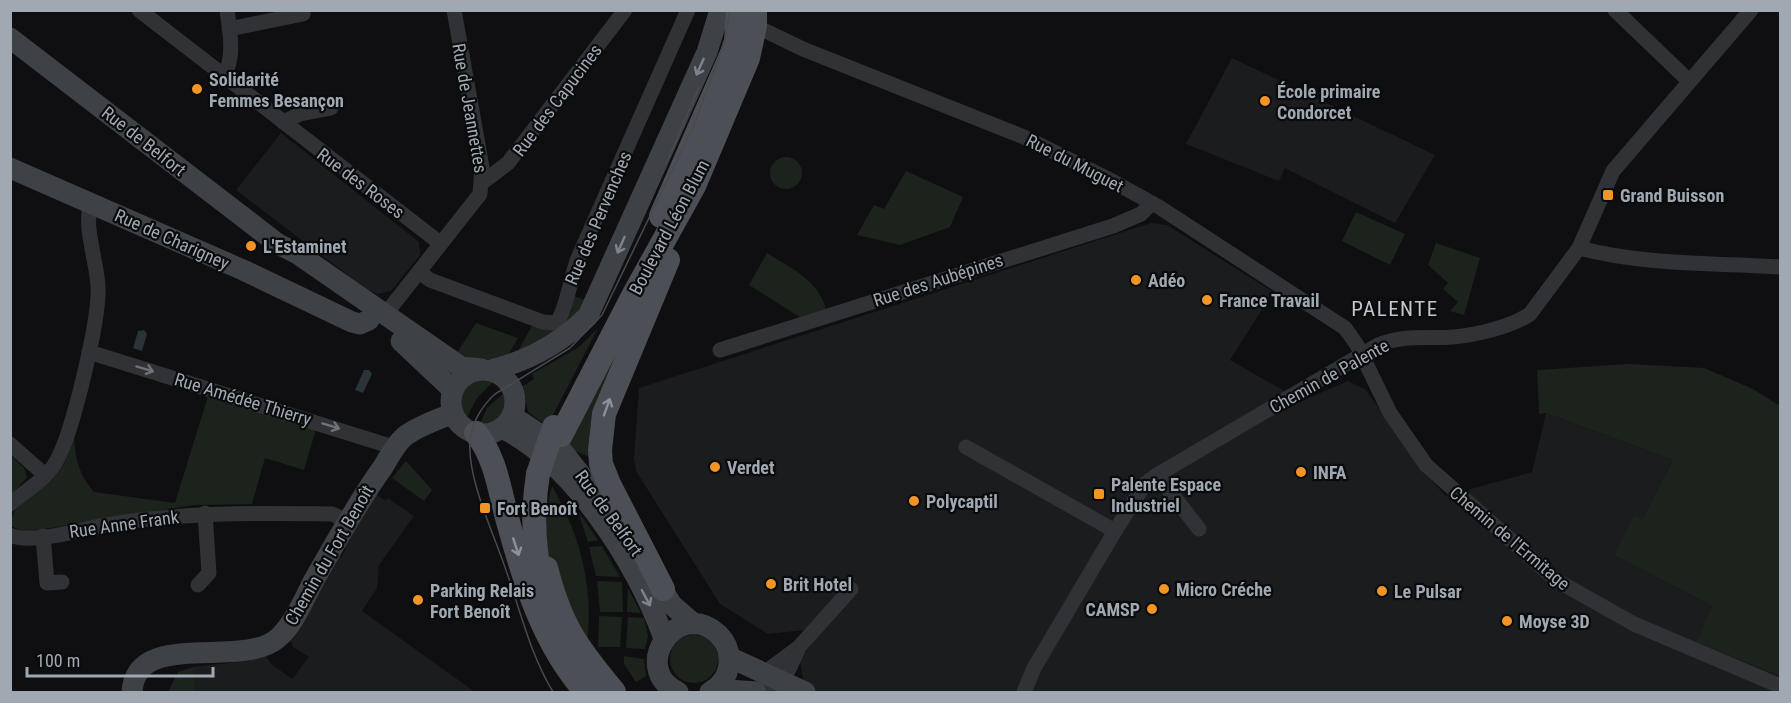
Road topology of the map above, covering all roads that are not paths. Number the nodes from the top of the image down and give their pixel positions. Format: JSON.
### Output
{"nodes":[{"id":1,"x":140,"y":10,"type":"edge"},
{"id":2,"x":227,"y":10,"type":"edge"},
{"id":3,"x":453,"y":10,"type":"edge"},
{"id":4,"x":625,"y":10,"type":"edge"},
{"id":5,"x":688,"y":10,"type":"edge"},
{"id":6,"x":1615,"y":10,"type":"edge"},
{"id":7,"x":1751,"y":10,"type":"edge"},
{"id":8,"x":303,"y":14,"type":"dead end"},
{"id":9,"x":735,"y":14,"type":"edge"},
{"id":10,"x":229,"y":29,"type":"junction"},
{"id":11,"x":10,"y":38,"type":"edge"},
{"id":12,"x":224,"y":76,"type":"junction"},
{"id":13,"x":1689,"y":81,"type":"junction"},
{"id":14,"x":332,"y":108,"type":"dead end"},
{"id":15,"x":283,"y":122,"type":"junction"},
{"id":16,"x":10,"y":168,"type":"edge"},
{"id":17,"x":483,"y":182,"type":"junction"},
{"id":18,"x":694,"y":186,"type":"junction"},
{"id":19,"x":1152,"y":203,"type":"junction"},
{"id":20,"x":91,"y":204,"type":"junction"},
{"id":21,"x":440,"y":243,"type":"junction"},
{"id":22,"x":278,"y":244,"type":"junction"},
{"id":23,"x":1578,"y":248,"type":"junction"},
{"id":24,"x":1780,"y":267,"type":"edge"},
{"id":25,"x":419,"y":272,"type":"junction"},
{"id":26,"x":336,"y":305,"type":"junction"},
{"id":27,"x":376,"y":318,"type":"junction"},
{"id":28,"x":720,"y":350,"type":"dead end"},
{"id":29,"x":89,"y":352,"type":"junction"},
{"id":30,"x":1362,"y":355,"type":"junction"},
{"id":31,"x":486,"y":370,"type":"junction"},
{"id":32,"x":453,"y":390,"type":"junction"},
{"id":33,"x":453,"y":413,"type":"junction"},
{"id":34,"x":507,"y":422,"type":"junction"},
{"id":35,"x":557,"y":431,"type":"junction"},
{"id":36,"x":476,"y":433,"type":"junction"},
{"id":37,"x":10,"y":444,"type":"edge"},
{"id":38,"x":396,"y":447,"type":"junction"},
{"id":39,"x":966,"y":447,"type":"dead end"},
{"id":40,"x":45,"y":475,"type":"junction"},
{"id":41,"x":1156,"y":475,"type":"junction"},
{"id":42,"x":542,"y":478,"type":"junction"},
{"id":43,"x":10,"y":504,"type":"edge"},
{"id":44,"x":205,"y":513,"type":"junction"},
{"id":45,"x":347,"y":521,"type":"junction"},
{"id":46,"x":1199,"y":530,"type":"dead end"},
{"id":47,"x":1115,"y":531,"type":"junction"},
{"id":48,"x":10,"y":536,"type":"edge"},
{"id":49,"x":43,"y":536,"type":"junction"},
{"id":50,"x":62,"y":582,"type":"dead end"},
{"id":51,"x":198,"y":585,"type":"dead end"},
{"id":52,"x":851,"y":589,"type":"dead end"},
{"id":53,"x":663,"y":590,"type":"junction"},
{"id":54,"x":694,"y":624,"type":"junction"},
{"id":55,"x":664,"y":638,"type":"junction"},
{"id":56,"x":729,"y":657,"type":"junction"},
{"id":57,"x":762,"y":684,"type":"edge"},
{"id":58,"x":1780,"y":686,"type":"edge"},
{"id":59,"x":713,"y":691,"type":"edge"},
{"id":60,"x":128,"y":692,"type":"edge"},
{"id":61,"x":586,"y":693,"type":"edge"},
{"id":62,"x":603,"y":693,"type":"edge"},
{"id":63,"x":614,"y":693,"type":"edge"},
{"id":64,"x":678,"y":693,"type":"edge"},
{"id":65,"x":805,"y":693,"type":"edge"},
{"id":66,"x":1024,"y":693,"type":"edge"}],
"edges":[{"from":1,"to":12,"type":"street","name":"Rue des Roses"},
{"from":2,"to":10,"type":"street"},
{"from":3,"to":17,"type":"street","name":"Rue de Jeannettes"},
{"from":4,"to":17,"type":"street","name":"Rue des Capucines"},
{"from":5,"to":25,"type":"street","name":"Rue des Pervenches"},
{"from":6,"to":13,"type":"street"},
{"from":7,"to":13,"type":"street","name":"Chemin de Palente"},
{"from":8,"to":10,"type":"street"},
{"from":9,"to":18,"type":"main road","name":"Boulevard Léon Blum"},
{"from":9,"to":19,"type":"street","name":"Rue du Muguet"},
{"from":9,"to":31,"type":"main road","one_way":true},
{"from":9,"to":35,"type":"main road","name":"Boulevard Léon Blum"},
{"from":10,"to":12,"type":"street"},
{"from":11,"to":22,"type":"main road","name":"Rue de Belfort"},
{"from":12,"to":15,"type":"street","name":"Rue des Roses"},
{"from":13,"to":23,"type":"street","name":"Chemin de Palente"},
{"from":14,"to":15,"type":"street"},
{"from":15,"to":21,"type":"street","name":"Rue des Roses"},
{"from":16,"to":20,"type":"main road","name":"Rue de Charigney"},
{"from":17,"to":21,"type":"street","name":"Rue de Jeannettes"},
{"from":18,"to":35,"type":"main road","name":"Boulevard Léon Blum"},
{"from":53,"to":18,"type":"main road","one_way":true},
{"from":19,"to":28,"type":"street","name":"Rue des Aubépines"},
{"from":19,"to":30,"type":"street","name":"Rue du Muguet"},
{"from":20,"to":26,"type":"main road","name":"Rue de Charigney"},
{"from":20,"to":29,"type":"street"},
{"from":21,"to":25,"type":"street","name":"Rue de Jeannettes"},
{"from":22,"to":26,"type":"main road","name":"Rue de Belfort"},
{"from":22,"to":27,"type":"main road","name":"Rue de Belfort"},
{"from":23,"to":24,"type":"street"},
{"from":23,"to":30,"type":"street","name":"Chemin de Palente"},
{"from":25,"to":27,"type":"street","name":"Rue de Jeannettes"},
{"from":26,"to":27,"type":"main road"},
{"from":27,"to":31,"type":"main road","name":"Rue de Belfort"},
{"from":27,"to":32,"type":"main road","name":"Rue de Belfort"},
{"from":29,"to":38,"type":"street","name":"Rue Amédée Thierry","one_way":true},
{"from":29,"to":40,"type":"street"},
{"from":30,"to":41,"type":"street","name":"Chemin de Palente"},
{"from":30,"to":58,"type":"street","name":"Chemin de l'Ermitage"},
{"from":31,"to":32,"type":"main road"},
{"from":31,"to":34,"type":"main road"},
{"from":32,"to":33,"type":"main road"},
{"from":33,"to":36,"type":"main road"},
{"from":33,"to":38,"type":"main road","name":"Chemin du Fort Benoît"},
{"from":34,"to":36,"type":"main road"},
{"from":34,"to":53,"type":"main road","name":"Rue de Belfort"},
{"from":34,"to":55,"type":"main road","name":"Rue de Belfort","one_way":true},
{"from":35,"to":42,"type":"main road"},
{"from":36,"to":61,"type":"main road","one_way":true},
{"from":37,"to":40,"type":"street"},
{"from":38,"to":45,"type":"main road","name":"Chemin du Fort Benoît"},
{"from":39,"to":47,"type":"street"},
{"from":40,"to":43,"type":"street"},
{"from":41,"to":46,"type":"street"},
{"from":41,"to":47,"type":"street","name":"Chemin de Palente"},
{"from":42,"to":62,"type":"main road"},
{"from":42,"to":63,"type":"main road"},
{"from":44,"to":45,"type":"street","name":"Rue Anne Frank"},
{"from":44,"to":49,"type":"street","name":"Rue Anne Frank"},
{"from":44,"to":51,"type":"street","name":"Rue Anne Frank"},
{"from":45,"to":60,"type":"main road","name":"Chemin du Fort Benoît"},
{"from":47,"to":66,"type":"street","name":"Chemin de Palente"},
{"from":48,"to":49,"type":"street","name":"Rue Anne Frank"},
{"from":49,"to":50,"type":"street","name":"Rue Anne Frank"},
{"from":52,"to":57,"type":"street"},
{"from":53,"to":54,"type":"main road","name":"Rue de Belfort"},
{"from":54,"to":55,"type":"main road"},
{"from":54,"to":56,"type":"main road","name":"Rue de Belfort"},
{"from":55,"to":64,"type":"main road"},
{"from":56,"to":57,"type":"main road"},
{"from":56,"to":59,"type":"main road"},
{"from":57,"to":59,"type":"main road"},
{"from":57,"to":65,"type":"main road"}]}
